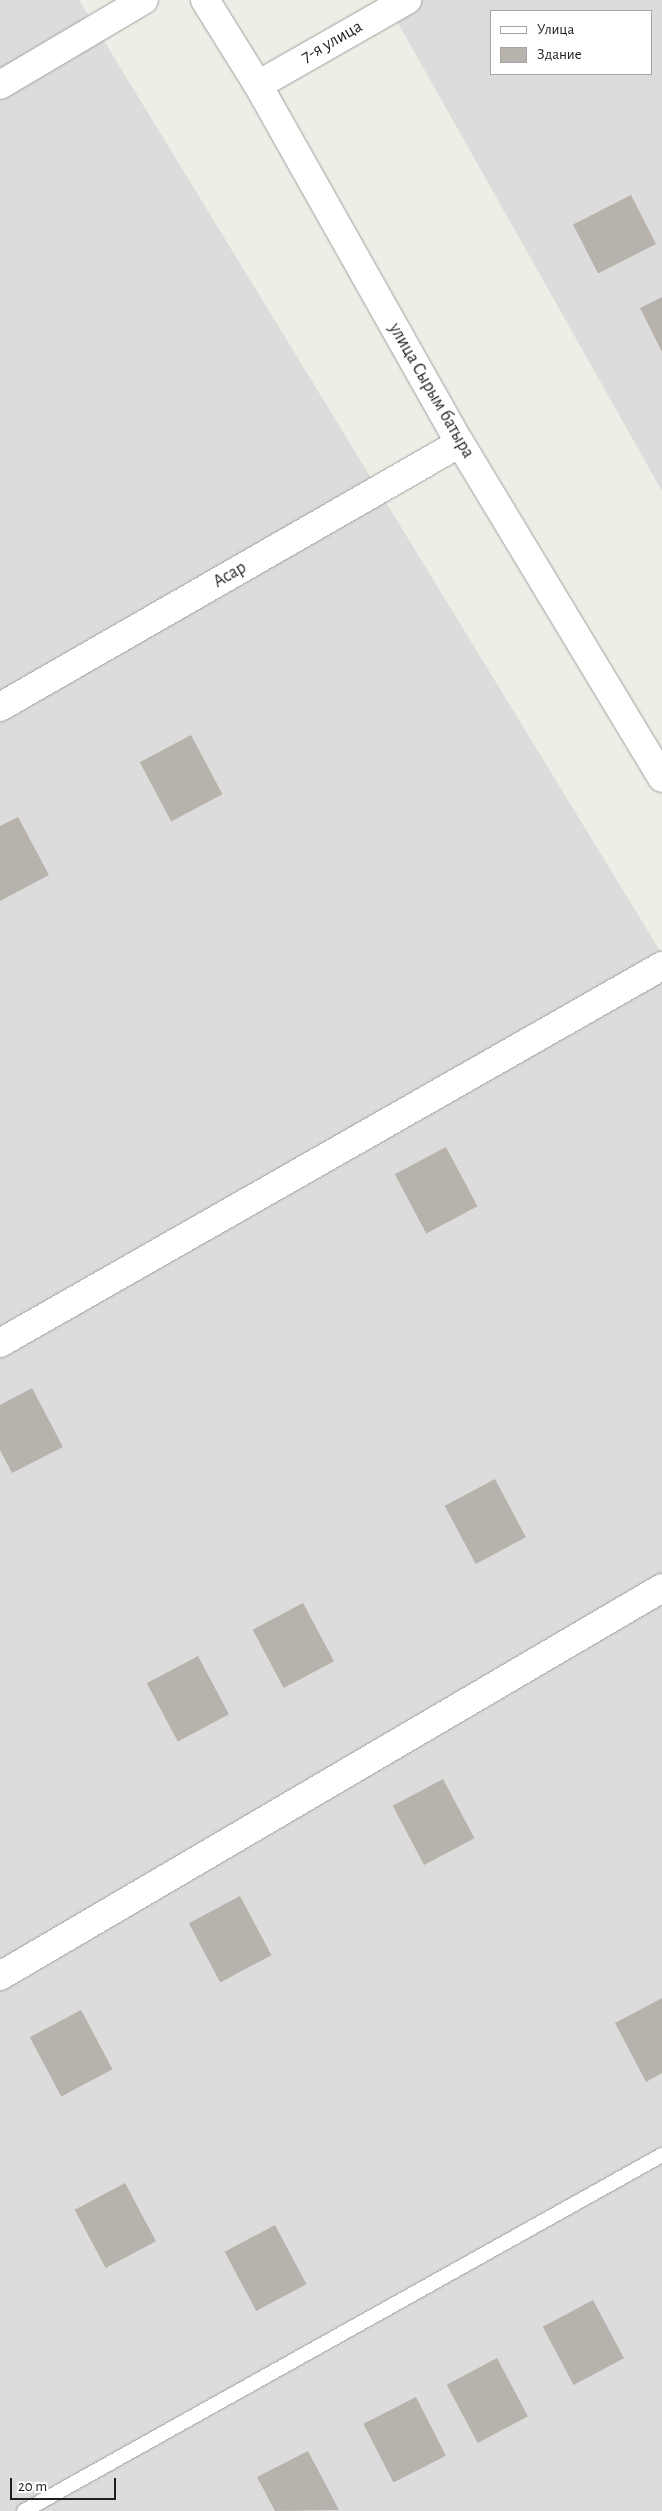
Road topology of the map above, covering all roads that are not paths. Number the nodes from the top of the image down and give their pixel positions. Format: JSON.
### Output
{"nodes":[{"id":1,"x":144,"y":0,"type":"edge"},
{"id":2,"x":205,"y":0,"type":"edge"},
{"id":3,"x":407,"y":0,"type":"edge"},
{"id":4,"x":0,"y":85,"type":"edge"},
{"id":5,"x":258,"y":85,"type":"junction"},
{"id":6,"x":460,"y":443,"type":"junction"},
{"id":7,"x":0,"y":707,"type":"edge"},
{"id":8,"x":662,"y":778,"type":"edge"},
{"id":9,"x":662,"y":966,"type":"edge"},
{"id":10,"x":0,"y":1342,"type":"edge"},
{"id":11,"x":662,"y":1588,"type":"edge"},
{"id":12,"x":0,"y":1976,"type":"edge"},
{"id":13,"x":662,"y":2155,"type":"edge"},
{"id":14,"x":24,"y":2511,"type":"edge"}],
"edges":[{"from":1,"to":4,"type":"street"},
{"from":2,"to":5,"type":"street","name":"улица Сырым батыра"},
{"from":3,"to":5,"type":"street","name":"7-я улица"},
{"from":5,"to":6,"type":"street","name":"улица Сырым батыра"},
{"from":6,"to":7,"type":"street","name":"Асар"},
{"from":6,"to":8,"type":"street","name":"улица Сырым батыра"},
{"from":9,"to":10,"type":"street"},
{"from":11,"to":12,"type":"street"},
{"from":13,"to":14,"type":"lane"}]}
